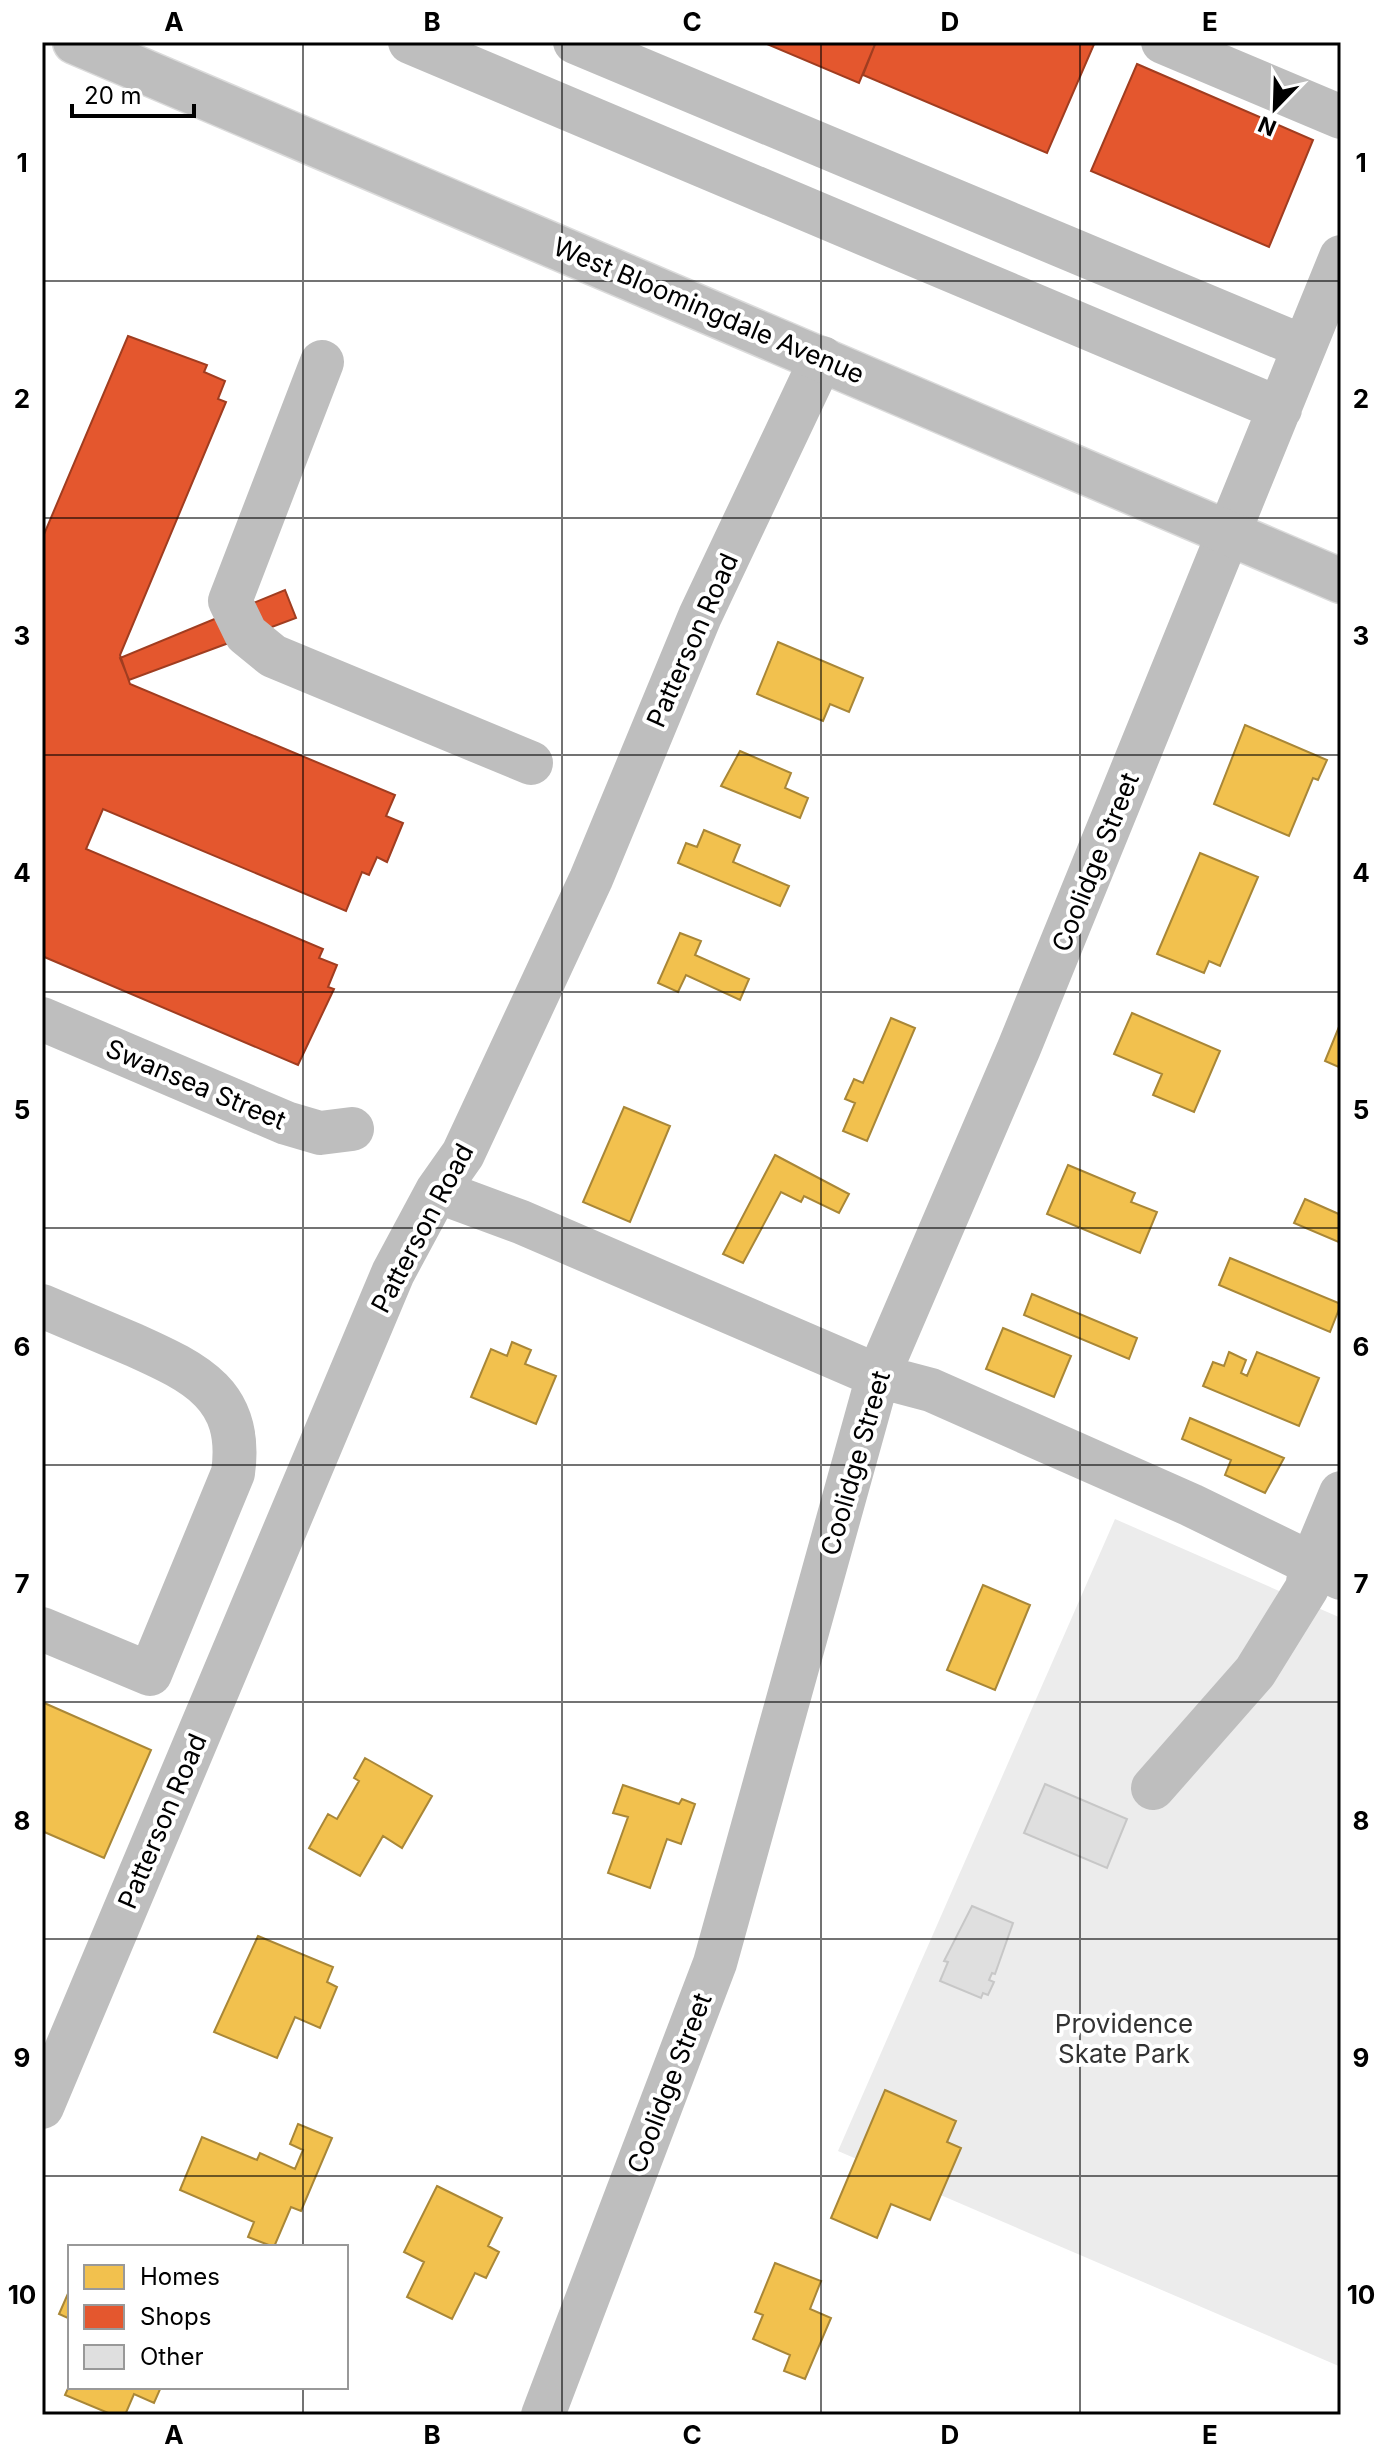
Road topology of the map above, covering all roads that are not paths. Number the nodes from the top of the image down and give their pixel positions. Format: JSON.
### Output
{"nodes":[{"id":1,"x":75,"y":42,"type":"edge"},
{"id":2,"x":410,"y":42,"type":"edge"},
{"id":3,"x":575,"y":42,"type":"edge"},
{"id":4,"x":1163,"y":42,"type":"edge"},
{"id":5,"x":633,"y":53,"type":"edge"},
{"id":6,"x":1341,"y":117,"type":"edge"},
{"id":7,"x":603,"y":123,"type":"junction"},
{"id":8,"x":1341,"y":257,"type":"edge"},
{"id":9,"x":1304,"y":347,"type":"junction"},
{"id":10,"x":822,"y":358,"type":"junction"},
{"id":11,"x":322,"y":362,"type":"dead end"},
{"id":12,"x":1280,"y":409,"type":"junction"},
{"id":13,"x":1229,"y":533,"type":"junction"},
{"id":14,"x":1341,"y":581,"type":"edge"},
{"id":15,"x":531,"y":763,"type":"dead end"},
{"id":16,"x":42,"y":1019,"type":"edge"},
{"id":17,"x":352,"y":1129,"type":"dead end"},
{"id":18,"x":437,"y":1191,"type":"junction"},
{"id":19,"x":42,"y":1306,"type":"edge"},
{"id":20,"x":878,"y":1376,"type":"junction"},
{"id":21,"x":1341,"y":1493,"type":"edge"},
{"id":22,"x":1326,"y":1571,"type":"edge"},
{"id":23,"x":42,"y":1629,"type":"edge"},
{"id":24,"x":1153,"y":1788,"type":"dead end"},
{"id":25,"x":42,"y":2107,"type":"edge"},
{"id":26,"x":543,"y":2415,"type":"edge"}],
"edges":[{"from":1,"to":10,"type":"street","name":"West Bloomingdale Avenue"},
{"from":2,"to":7,"type":"street"},
{"from":3,"to":5,"type":"street"},
{"from":4,"to":6,"type":"street"},
{"from":5,"to":7,"type":"street"},
{"from":5,"to":9,"type":"street"},
{"from":7,"to":12,"type":"street"},
{"from":8,"to":9,"type":"street","name":"Coolidge Street"},
{"from":9,"to":12,"type":"street","name":"Coolidge Street"},
{"from":10,"to":13,"type":"street","name":"West Bloomingdale Avenue"},
{"from":10,"to":18,"type":"street","name":"Patterson Road"},
{"from":11,"to":15,"type":"street"},
{"from":12,"to":13,"type":"street","name":"Coolidge Street"},
{"from":13,"to":14,"type":"street","name":"West Bloomingdale Avenue"},
{"from":13,"to":20,"type":"street","name":"Coolidge Street"},
{"from":16,"to":17,"type":"street","name":"Swansea Street"},
{"from":18,"to":20,"type":"street"},
{"from":18,"to":25,"type":"street","name":"Patterson Road"},
{"from":19,"to":23,"type":"street"},
{"from":20,"to":22,"type":"street"},
{"from":20,"to":26,"type":"street","name":"Coolidge Street"},
{"from":21,"to":22,"type":"street"},
{"from":22,"to":24,"type":"street"}]}
